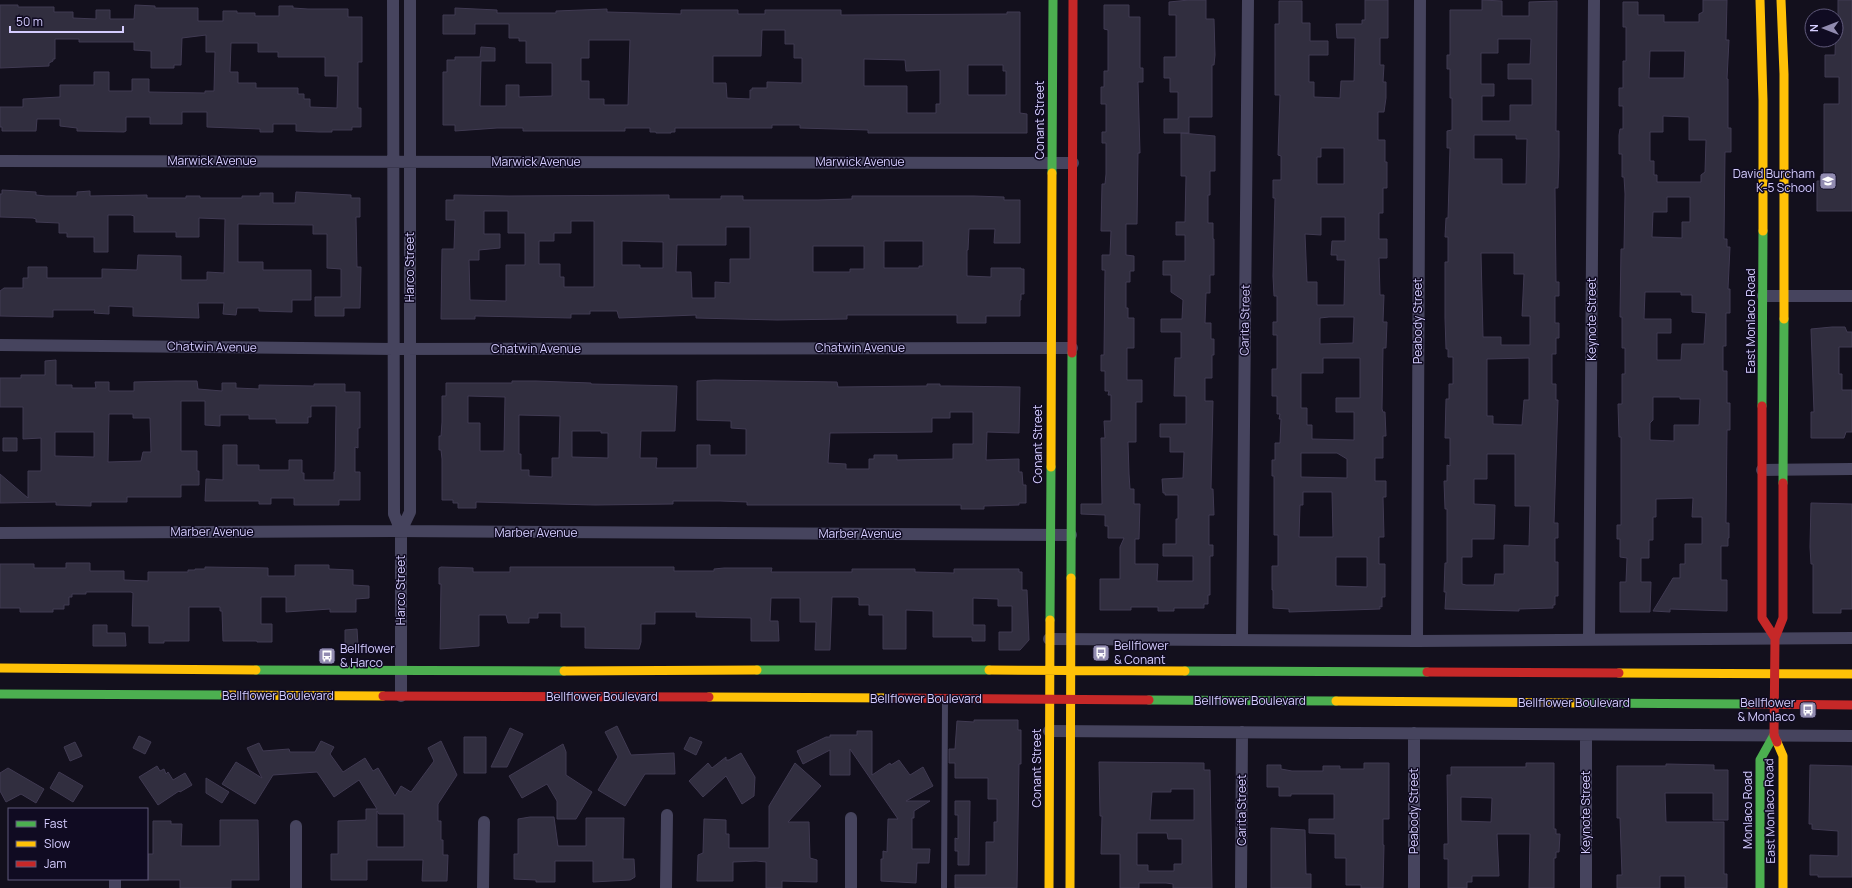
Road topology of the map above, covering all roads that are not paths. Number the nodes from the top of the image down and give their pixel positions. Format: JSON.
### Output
{"nodes":[{"id":1,"x":393,"y":0,"type":"edge"},
{"id":2,"x":410,"y":0,"type":"edge"},
{"id":3,"x":1053,"y":0,"type":"edge"},
{"id":4,"x":1073,"y":0,"type":"edge"},
{"id":5,"x":1248,"y":0,"type":"edge"},
{"id":6,"x":1420,"y":0,"type":"edge"},
{"id":7,"x":1594,"y":0,"type":"edge"},
{"id":8,"x":1760,"y":0,"type":"edge"},
{"id":9,"x":1781,"y":0,"type":"edge"},
{"id":10,"x":0,"y":160,"type":"edge"},
{"id":11,"x":394,"y":162,"type":"junction"},
{"id":12,"x":410,"y":162,"type":"junction"},
{"id":13,"x":1052,"y":163,"type":"junction"},
{"id":14,"x":1073,"y":163,"type":"junction"},
{"id":15,"x":1763,"y":296,"type":"junction"},
{"id":16,"x":1784,"y":296,"type":"junction"},
{"id":17,"x":1852,"y":296,"type":"edge"},
{"id":18,"x":0,"y":345,"type":"edge"},
{"id":19,"x":1051,"y":348,"type":"junction"},
{"id":20,"x":1072,"y":348,"type":"junction"},
{"id":21,"x":394,"y":349,"type":"junction"},
{"id":22,"x":410,"y":349,"type":"junction"},
{"id":23,"x":1784,"y":469,"type":"junction"},
{"id":24,"x":1852,"y":469,"type":"edge"},
{"id":25,"x":1762,"y":470,"type":"junction"},
{"id":26,"x":401,"y":531,"type":"junction"},
{"id":27,"x":0,"y":533,"type":"edge"},
{"id":28,"x":1050,"y":535,"type":"junction"},
{"id":29,"x":1071,"y":535,"type":"junction"},
{"id":30,"x":1775,"y":638,"type":"junction"},
{"id":31,"x":1852,"y":638,"type":"edge"},
{"id":32,"x":1049,"y":639,"type":"junction"},
{"id":33,"x":1071,"y":639,"type":"junction"},
{"id":34,"x":1589,"y":639,"type":"junction"},
{"id":35,"x":1242,"y":640,"type":"junction"},
{"id":36,"x":1417,"y":641,"type":"junction"},
{"id":37,"x":0,"y":668,"type":"edge"},
{"id":38,"x":1049,"y":670,"type":"junction"},
{"id":39,"x":1071,"y":670,"type":"junction"},
{"id":40,"x":401,"y":671,"type":"junction"},
{"id":41,"x":1775,"y":674,"type":"junction"},
{"id":42,"x":1852,"y":674,"type":"edge"},
{"id":43,"x":0,"y":694,"type":"edge"},
{"id":44,"x":400,"y":696,"type":"junction"},
{"id":45,"x":1049,"y":699,"type":"junction"},
{"id":46,"x":1070,"y":699,"type":"junction"},
{"id":47,"x":945,"y":700,"type":"junction"},
{"id":48,"x":1774,"y":705,"type":"junction"},
{"id":49,"x":1852,"y":705,"type":"edge"},
{"id":50,"x":1049,"y":731,"type":"junction"},
{"id":51,"x":1070,"y":731,"type":"junction"},
{"id":52,"x":1242,"y":732,"type":"junction"},
{"id":53,"x":1414,"y":733,"type":"junction"},
{"id":54,"x":1774,"y":735,"type":"junction"},
{"id":55,"x":1586,"y":736,"type":"junction"},
{"id":56,"x":1852,"y":736,"type":"edge"},
{"id":57,"x":667,"y":815,"type":"dead end"},
{"id":58,"x":851,"y":818,"type":"dead end"},
{"id":59,"x":484,"y":822,"type":"dead end"},
{"id":60,"x":296,"y":826,"type":"dead end"},
{"id":61,"x":296,"y":888,"type":"edge"},
{"id":62,"x":483,"y":888,"type":"edge"},
{"id":63,"x":666,"y":888,"type":"edge"},
{"id":64,"x":851,"y":888,"type":"edge"},
{"id":65,"x":944,"y":888,"type":"edge"},
{"id":66,"x":1048,"y":888,"type":"edge"},
{"id":67,"x":1070,"y":888,"type":"edge"},
{"id":68,"x":1241,"y":888,"type":"edge"},
{"id":69,"x":1414,"y":888,"type":"edge"},
{"id":70,"x":1586,"y":888,"type":"edge"},
{"id":71,"x":1760,"y":888,"type":"edge"},
{"id":72,"x":1783,"y":888,"type":"edge"}],
"edges":[{"from":1,"to":11,"type":"street","name":"Harco Street"},
{"from":2,"to":12,"type":"street","name":"Harco Street"},
{"from":3,"to":13,"type":"main road","name":"Conant Street"},
{"from":4,"to":14,"type":"main road"},
{"from":5,"to":35,"type":"street","name":"Carita Street"},
{"from":6,"to":36,"type":"street","name":"Peabody Street"},
{"from":7,"to":34,"type":"street","name":"Keynote Street"},
{"from":8,"to":15,"type":"main road","name":"East Monlaco Road"},
{"from":9,"to":16,"type":"main road","name":"East Monlaco Road"},
{"from":10,"to":11,"type":"street","name":"Marwick Avenue"},
{"from":11,"to":12,"type":"street","name":"Marwick Avenue"},
{"from":11,"to":21,"type":"street","name":"Harco Street"},
{"from":12,"to":13,"type":"street","name":"Marwick Avenue"},
{"from":12,"to":22,"type":"street","name":"Harco Street"},
{"from":13,"to":14,"type":"street","name":"Marwick Avenue"},
{"from":13,"to":19,"type":"main road","name":"Conant Street"},
{"from":14,"to":20,"type":"main road"},
{"from":15,"to":16,"type":"street"},
{"from":15,"to":25,"type":"main road","name":"East Monlaco Road"},
{"from":16,"to":17,"type":"street"},
{"from":16,"to":23,"type":"main road","name":"East Monlaco Road"},
{"from":18,"to":21,"type":"street","name":"Chatwin Avenue"},
{"from":19,"to":20,"type":"street","name":"Chatwin Avenue"},
{"from":19,"to":22,"type":"street","name":"Chatwin Avenue"},
{"from":19,"to":28,"type":"main road","name":"Conant Street"},
{"from":20,"to":29,"type":"main road"},
{"from":21,"to":22,"type":"street","name":"Chatwin Avenue"},
{"from":21,"to":26,"type":"street","name":"Harco Street"},
{"from":22,"to":26,"type":"street","name":"Harco Street"},
{"from":23,"to":24,"type":"street"},
{"from":23,"to":25,"type":"street"},
{"from":23,"to":30,"type":"main road","name":"East Monlaco Road"},
{"from":25,"to":30,"type":"main road","name":"East Monlaco Road"},
{"from":26,"to":27,"type":"street","name":"Marber Avenue"},
{"from":26,"to":28,"type":"street","name":"Marber Avenue"},
{"from":26,"to":40,"type":"street","name":"Harco Street"},
{"from":28,"to":29,"type":"street","name":"Marber Avenue"},
{"from":28,"to":32,"type":"main road","name":"Conant Street"},
{"from":29,"to":33,"type":"main road"},
{"from":30,"to":31,"type":"street"},
{"from":30,"to":34,"type":"street"},
{"from":30,"to":41,"type":"main road","name":"East Monlaco Road"},
{"from":32,"to":33,"type":"street"},
{"from":32,"to":38,"type":"main road","name":"Conant Street"},
{"from":33,"to":35,"type":"street"},
{"from":33,"to":39,"type":"main road"},
{"from":34,"to":36,"type":"street"},
{"from":35,"to":36,"type":"street"},
{"from":37,"to":40,"type":"main road"},
{"from":38,"to":39,"type":"main road"},
{"from":38,"to":40,"type":"main road"},
{"from":38,"to":45,"type":"main road","name":"Conant Street"},
{"from":39,"to":41,"type":"main road"},
{"from":39,"to":46,"type":"main road"},
{"from":40,"to":44,"type":"street","name":"Harco Street"},
{"from":41,"to":42,"type":"main road"},
{"from":41,"to":48,"type":"main road","name":"East Monlaco Road"},
{"from":43,"to":44,"type":"main road","name":"Bellflower Boulevard"},
{"from":44,"to":47,"type":"main road","name":"Bellflower Boulevard"},
{"from":45,"to":46,"type":"main road","name":"Bellflower Boulevard"},
{"from":45,"to":47,"type":"main road","name":"Bellflower Boulevard"},
{"from":45,"to":50,"type":"main road","name":"Conant Street"},
{"from":46,"to":48,"type":"main road","name":"Bellflower Boulevard"},
{"from":46,"to":51,"type":"main road"},
{"from":47,"to":65,"type":"lane"},
{"from":48,"to":49,"type":"main road","name":"Bellflower Boulevard"},
{"from":48,"to":54,"type":"main road","name":"East Monlaco Road"},
{"from":50,"to":51,"type":"street"},
{"from":50,"to":66,"type":"main road","name":"Conant Street"},
{"from":51,"to":52,"type":"street"},
{"from":51,"to":67,"type":"main road"},
{"from":52,"to":53,"type":"street"},
{"from":52,"to":68,"type":"street","name":"Carita Street"},
{"from":53,"to":55,"type":"street"},
{"from":53,"to":69,"type":"street","name":"Peabody Street"},
{"from":54,"to":55,"type":"street"},
{"from":54,"to":56,"type":"street"},
{"from":54,"to":71,"type":"main road","name":"Monlaco Road"},
{"from":54,"to":72,"type":"main road","name":"East Monlaco Road"},
{"from":55,"to":70,"type":"street","name":"Keynote Street"},
{"from":57,"to":63,"type":"street"},
{"from":58,"to":64,"type":"street"},
{"from":59,"to":62,"type":"street"},
{"from":60,"to":61,"type":"street"}]}
